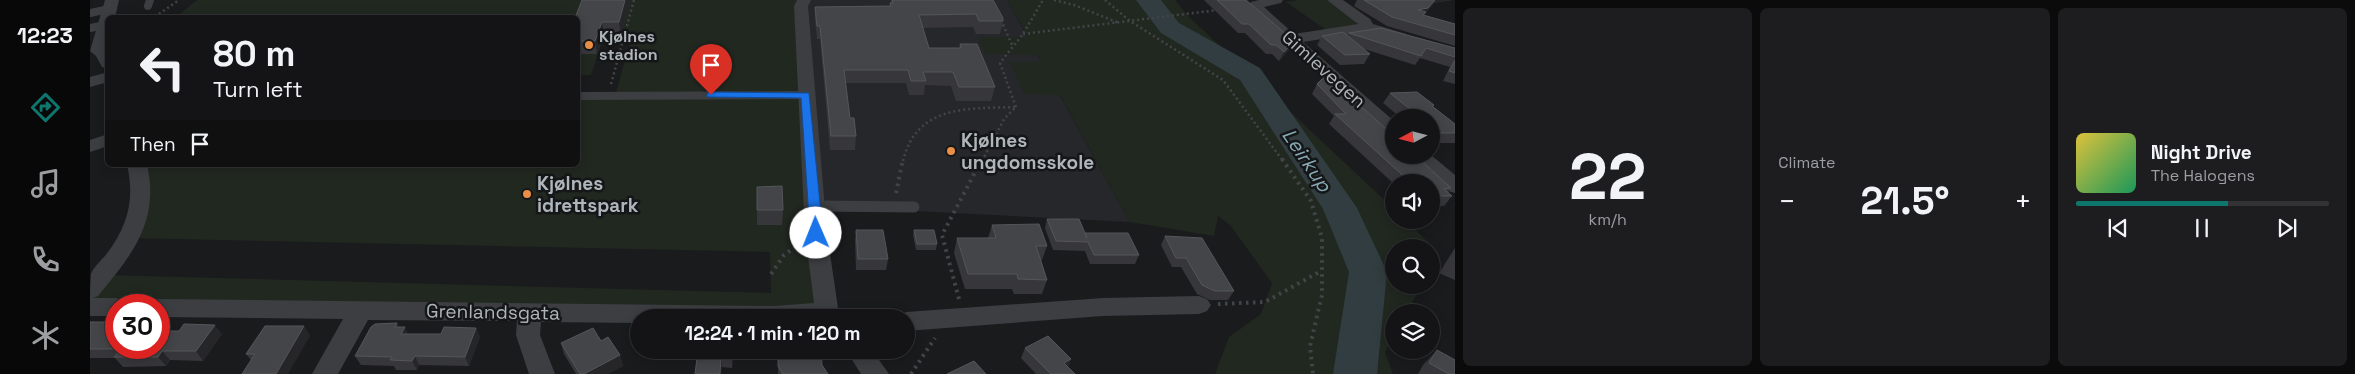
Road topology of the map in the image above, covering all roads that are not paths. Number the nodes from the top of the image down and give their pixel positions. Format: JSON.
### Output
{"nodes":[{"id":1,"x":804,"y":0,"type":"edge"},
{"id":2,"x":1276,"y":0,"type":"edge"},
{"id":3,"x":1334,"y":0,"type":"edge"},
{"id":4,"x":110,"y":4,"type":"edge"},
{"id":5,"x":90,"y":12,"type":"edge"},
{"id":6,"x":97,"y":26,"type":"edge"},
{"id":7,"x":1367,"y":27,"type":"junction"},
{"id":8,"x":1290,"y":38,"type":"junction"},
{"id":9,"x":1414,"y":40,"type":"edge"},
{"id":10,"x":93,"y":51,"type":"edge"},
{"id":11,"x":105,"y":57,"type":"edge"},
{"id":12,"x":105,"y":78,"type":"edge"},
{"id":13,"x":90,"y":82,"type":"edge"},
{"id":14,"x":806,"y":95,"type":"junction"},
{"id":15,"x":580,"y":96,"type":"edge"},
{"id":16,"x":1385,"y":123,"type":"edge"},
{"id":17,"x":105,"y":141,"type":"edge"},
{"id":18,"x":90,"y":146,"type":"edge"},
{"id":19,"x":1430,"y":164,"type":"edge"},
{"id":20,"x":137,"y":167,"type":"edge"},
{"id":21,"x":1455,"y":186,"type":"edge"},
{"id":22,"x":816,"y":206,"type":"junction"},
{"id":23,"x":914,"y":207,"type":"dead end"},
{"id":24,"x":90,"y":290,"type":"edge"},
{"id":25,"x":1199,"y":305,"type":"road end"},
{"id":26,"x":90,"y":307,"type":"edge"},
{"id":27,"x":105,"y":307,"type":"edge"},
{"id":28,"x":170,"y":308,"type":"edge"},
{"id":29,"x":829,"y":309,"type":"edge"},
{"id":30,"x":361,"y":310,"type":"junction"},
{"id":31,"x":529,"y":313,"type":"junction"},
{"id":32,"x":630,"y":314,"type":"edge"},
{"id":33,"x":915,"y":322,"type":"edge"},
{"id":34,"x":865,"y":359,"type":"edge"},
{"id":35,"x":325,"y":374,"type":"edge"},
{"id":36,"x":542,"y":374,"type":"edge"},
{"id":37,"x":876,"y":374,"type":"edge"}],
"edges":[{"from":1,"to":14,"type":"street"},
{"from":2,"to":8,"type":"street","name":"Gimlevegen"},
{"from":3,"to":7,"type":"street"},
{"from":4,"to":5,"type":"lane"},
{"from":4,"to":6,"type":"street"},
{"from":6,"to":10,"type":"street"},
{"from":7,"to":8,"type":"street"},
{"from":7,"to":9,"type":"street"},
{"from":8,"to":16,"type":"street","name":"Gimlevegen"},
{"from":10,"to":11,"type":"street"},
{"from":12,"to":13,"type":"street"},
{"from":14,"to":15,"type":"lane"},
{"from":14,"to":22,"type":"street"},
{"from":17,"to":18,"type":"street"},
{"from":19,"to":21,"type":"street"},
{"from":20,"to":24,"type":"street"},
{"from":22,"to":23,"type":"lane"},
{"from":22,"to":29,"type":"street"},
{"from":25,"to":33,"type":"street"},
{"from":26,"to":27,"type":"street"},
{"from":28,"to":30,"type":"street","name":"Grenlandsgata"},
{"from":30,"to":31,"type":"street","name":"Grenlandsgata"},
{"from":30,"to":35,"type":"street"},
{"from":31,"to":32,"type":"street","name":"Grenlandsgata"},
{"from":31,"to":36,"type":"street"},
{"from":34,"to":37,"type":"street"}]}
